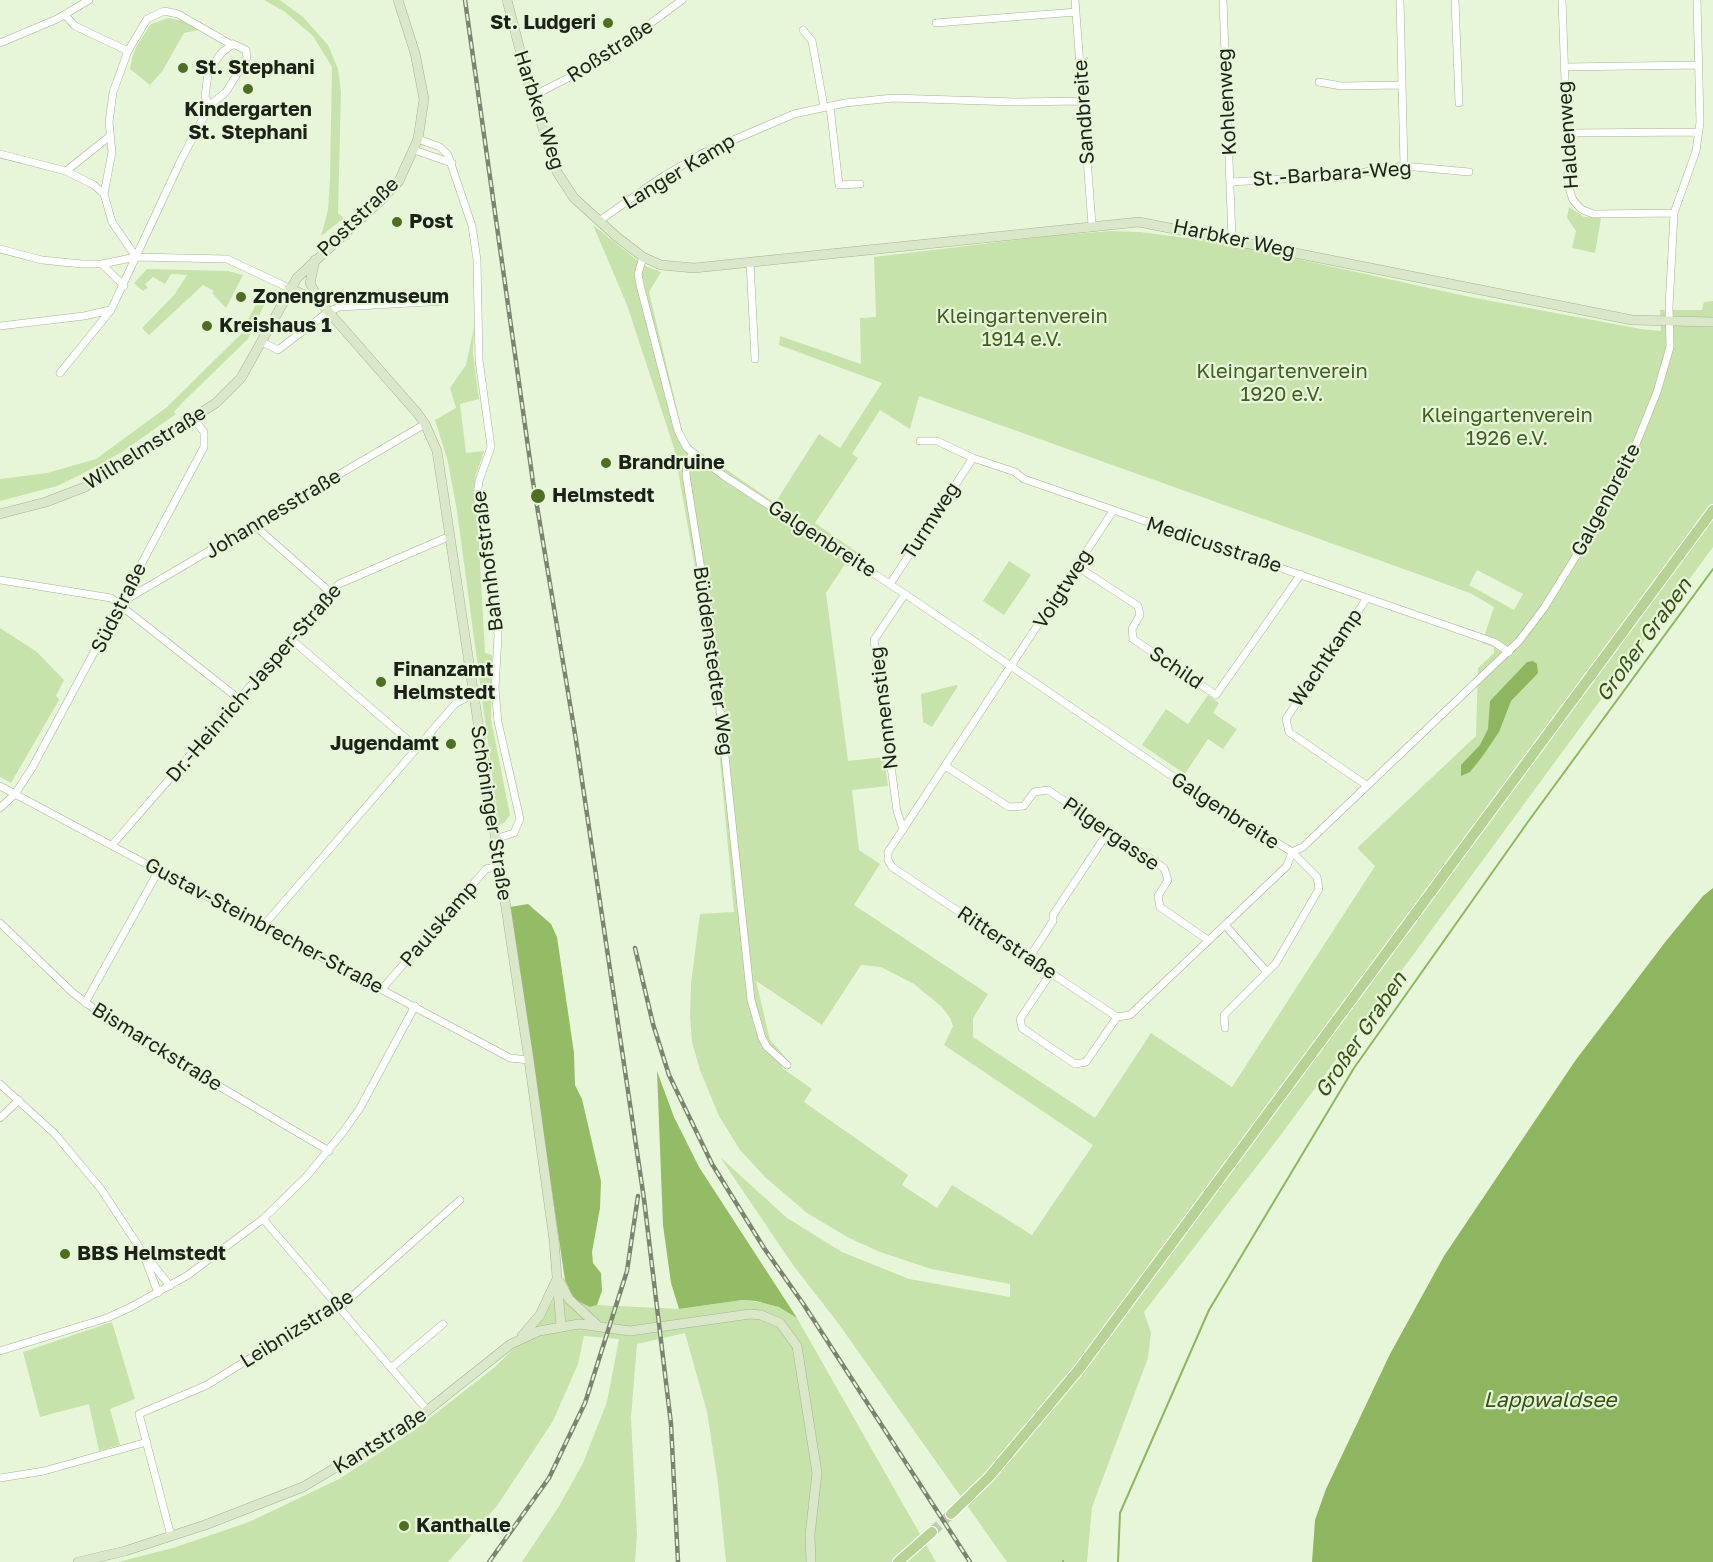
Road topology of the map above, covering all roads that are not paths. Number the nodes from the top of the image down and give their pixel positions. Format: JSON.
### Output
{"nodes":[{"id":1,"x":89,"y":0,"type":"edge"},
{"id":2,"x":398,"y":0,"type":"edge"},
{"id":3,"x":406,"y":0,"type":"edge"},
{"id":4,"x":507,"y":0,"type":"edge"},
{"id":5,"x":682,"y":0,"type":"edge"},
{"id":6,"x":1075,"y":0,"type":"edge"},
{"id":7,"x":1223,"y":0,"type":"edge"},
{"id":8,"x":1400,"y":0,"type":"edge"},
{"id":9,"x":1455,"y":0,"type":"edge"},
{"id":10,"x":1562,"y":0,"type":"edge"},
{"id":11,"x":1697,"y":0,"type":"edge"},
{"id":12,"x":402,"y":12,"type":"junction"},
{"id":13,"x":1076,"y":12,"type":"junction"},
{"id":14,"x":65,"y":15,"type":"junction"},
{"id":15,"x":936,"y":23,"type":"dead end"},
{"id":16,"x":803,"y":30,"type":"dead end"},
{"id":17,"x":0,"y":43,"type":"edge"},
{"id":18,"x":232,"y":45,"type":"junction"},
{"id":19,"x":128,"y":51,"type":"junction"},
{"id":20,"x":1699,"y":65,"type":"junction"},
{"id":21,"x":1564,"y":67,"type":"junction"},
{"id":22,"x":1319,"y":82,"type":"dead end"},
{"id":23,"x":1401,"y":85,"type":"junction"},
{"id":24,"x":533,"y":96,"type":"junction"},
{"id":25,"x":1083,"y":101,"type":"junction"},
{"id":26,"x":1459,"y":104,"type":"dead end"},
{"id":27,"x":210,"y":105,"type":"junction"},
{"id":28,"x":827,"y":106,"type":"junction"},
{"id":29,"x":1699,"y":132,"type":"junction"},
{"id":30,"x":1567,"y":134,"type":"junction"},
{"id":31,"x":110,"y":136,"type":"junction"},
{"id":32,"x":418,"y":139,"type":"junction"},
{"id":33,"x":414,"y":150,"type":"junction"},
{"id":34,"x":0,"y":154,"type":"edge"},
{"id":35,"x":452,"y":163,"type":"junction"},
{"id":36,"x":1404,"y":166,"type":"junction"},
{"id":37,"x":66,"y":171,"type":"junction"},
{"id":38,"x":1469,"y":172,"type":"dead end"},
{"id":39,"x":1230,"y":182,"type":"junction"},
{"id":40,"x":860,"y":184,"type":"dead end"},
{"id":41,"x":104,"y":194,"type":"junction"},
{"id":42,"x":1674,"y":213,"type":"junction"},
{"id":43,"x":599,"y":220,"type":"junction"},
{"id":44,"x":1092,"y":225,"type":"junction"},
{"id":45,"x":1232,"y":239,"type":"junction"},
{"id":46,"x":0,"y":249,"type":"edge"},
{"id":47,"x":136,"y":256,"type":"junction"},
{"id":48,"x":643,"y":257,"type":"junction"},
{"id":49,"x":316,"y":258,"type":"junction"},
{"id":50,"x":750,"y":262,"type":"junction"},
{"id":51,"x":102,"y":264,"type":"junction"},
{"id":52,"x":124,"y":286,"type":"junction"},
{"id":53,"x":289,"y":288,"type":"junction"},
{"id":54,"x":446,"y":301,"type":"dead end"},
{"id":55,"x":320,"y":302,"type":"junction"},
{"id":56,"x":111,"y":310,"type":"junction"},
{"id":57,"x":328,"y":312,"type":"junction"},
{"id":58,"x":1671,"y":322,"type":"junction"},
{"id":59,"x":1713,"y":322,"type":"edge"},
{"id":60,"x":0,"y":326,"type":"edge"},
{"id":61,"x":262,"y":342,"type":"junction"},
{"id":62,"x":755,"y":359,"type":"dead end"},
{"id":63,"x":60,"y":373,"type":"dead end"},
{"id":64,"x":194,"y":419,"type":"junction"},
{"id":65,"x":425,"y":424,"type":"junction"},
{"id":66,"x":920,"y":441,"type":"dead end"},
{"id":67,"x":693,"y":453,"type":"junction"},
{"id":68,"x":973,"y":458,"type":"junction"},
{"id":69,"x":1713,"y":510,"type":"edge"},
{"id":70,"x":1113,"y":511,"type":"junction"},
{"id":71,"x":0,"y":514,"type":"edge"},
{"id":72,"x":254,"y":525,"type":"junction"},
{"id":73,"x":450,"y":536,"type":"junction"},
{"id":74,"x":1078,"y":567,"type":"junction"},
{"id":75,"x":1301,"y":574,"type":"junction"},
{"id":76,"x":0,"y":580,"type":"edge"},
{"id":77,"x":890,"y":584,"type":"junction"},
{"id":78,"x":331,"y":593,"type":"junction"},
{"id":79,"x":905,"y":594,"type":"junction"},
{"id":80,"x":1367,"y":598,"type":"junction"},
{"id":81,"x":120,"y":603,"type":"junction"},
{"id":82,"x":291,"y":639,"type":"junction"},
{"id":83,"x":1509,"y":652,"type":"junction"},
{"id":84,"x":1011,"y":667,"type":"junction"},
{"id":85,"x":473,"y":694,"type":"junction"},
{"id":86,"x":239,"y":699,"type":"junction"},
{"id":87,"x":417,"y":748,"type":"junction"},
{"id":88,"x":945,"y":766,"type":"junction"},
{"id":89,"x":1366,"y":785,"type":"junction"},
{"id":90,"x":0,"y":786,"type":"edge"},
{"id":91,"x":15,"y":794,"type":"junction"},
{"id":92,"x":0,"y":808,"type":"edge"},
{"id":93,"x":903,"y":829,"type":"junction"},
{"id":94,"x":1108,"y":832,"type":"junction"},
{"id":95,"x":495,"y":838,"type":"junction"},
{"id":96,"x":112,"y":845,"type":"junction"},
{"id":97,"x":1292,"y":852,"type":"junction"},
{"id":98,"x":500,"y":866,"type":"junction"},
{"id":99,"x":159,"y":870,"type":"junction"},
{"id":100,"x":0,"y":923,"type":"edge"},
{"id":101,"x":264,"y":925,"type":"junction"},
{"id":102,"x":1225,"y":925,"type":"junction"},
{"id":103,"x":1208,"y":940,"type":"junction"},
{"id":104,"x":1029,"y":958,"type":"junction"},
{"id":105,"x":1267,"y":972,"type":"junction"},
{"id":106,"x":1051,"y":973,"type":"junction"},
{"id":107,"x":382,"y":989,"type":"junction"},
{"id":108,"x":85,"y":1003,"type":"junction"},
{"id":109,"x":415,"y":1006,"type":"junction"},
{"id":110,"x":1117,"y":1017,"type":"junction"},
{"id":111,"x":1225,"y":1028,"type":"dead end"},
{"id":112,"x":529,"y":1060,"type":"junction"},
{"id":113,"x":787,"y":1065,"type":"dead end"},
{"id":114,"x":0,"y":1084,"type":"edge"},
{"id":115,"x":20,"y":1100,"type":"junction"},
{"id":116,"x":0,"y":1118,"type":"edge"},
{"id":117,"x":329,"y":1150,"type":"junction"},
{"id":118,"x":460,"y":1200,"type":"dead end"},
{"id":119,"x":263,"y":1219,"type":"junction"},
{"id":120,"x":143,"y":1253,"type":"junction"},
{"id":121,"x":558,"y":1277,"type":"junction"},
{"id":122,"x":170,"y":1286,"type":"junction"},
{"id":123,"x":158,"y":1293,"type":"junction"},
{"id":124,"x":339,"y":1308,"type":"junction"},
{"id":125,"x":443,"y":1324,"type":"dead end"},
{"id":126,"x":597,"y":1325,"type":"junction"},
{"id":127,"x":561,"y":1326,"type":"junction"},
{"id":128,"x":519,"y":1340,"type":"junction"},
{"id":129,"x":0,"y":1351,"type":"edge"},
{"id":130,"x":391,"y":1368,"type":"junction"},
{"id":131,"x":428,"y":1411,"type":"junction"},
{"id":132,"x":147,"y":1442,"type":"junction"},
{"id":133,"x":0,"y":1478,"type":"edge"},
{"id":134,"x":951,"y":1514,"type":"tunnel mouth"},
{"id":135,"x":932,"y":1532,"type":"tunnel mouth"},
{"id":136,"x":171,"y":1536,"type":"junction"},
{"id":137,"x":78,"y":1562,"type":"edge"},
{"id":138,"x":811,"y":1562,"type":"edge"},
{"id":139,"x":898,"y":1562,"type":"edge"}],
"edges":[{"from":1,"to":14,"type":"street"},
{"from":2,"to":12,"type":"main road","name":"Poststraße"},
{"from":3,"to":12,"type":"main road"},
{"from":4,"to":24,"type":"main road","name":"Harbker Weg"},
{"from":5,"to":24,"type":"street","name":"Roßstraße"},
{"from":6,"to":13,"type":"street","name":"Sandbreite"},
{"from":7,"to":39,"type":"street","name":"Kohlenweg"},
{"from":8,"to":23,"type":"street"},
{"from":9,"to":26,"type":"street"},
{"from":10,"to":21,"type":"street","name":"Haldenweg"},
{"from":11,"to":20,"type":"street","name":"Galgenbreite"},
{"from":12,"to":32,"type":"main road","name":"Poststraße"},
{"from":13,"to":15,"type":"street"},
{"from":13,"to":25,"type":"street","name":"Sandbreite"},
{"from":14,"to":17,"type":"street"},
{"from":14,"to":19,"type":"street"},
{"from":16,"to":28,"type":"street"},
{"from":18,"to":19,"type":"street"},
{"from":18,"to":27,"type":"street"},
{"from":18,"to":27,"type":"street"},
{"from":19,"to":31,"type":"street"},
{"from":20,"to":21,"type":"street"},
{"from":20,"to":29,"type":"street","name":"Galgenbreite"},
{"from":21,"to":30,"type":"street","name":"Haldenweg"},
{"from":22,"to":23,"type":"street"},
{"from":23,"to":36,"type":"street"},
{"from":24,"to":43,"type":"main road","name":"Harbker Weg"},
{"from":25,"to":28,"type":"street","name":"Langer Kamp"},
{"from":25,"to":44,"type":"street","name":"Sandbreite"},
{"from":27,"to":47,"type":"street"},
{"from":28,"to":40,"type":"street"},
{"from":28,"to":43,"type":"street","name":"Langer Kamp"},
{"from":29,"to":30,"type":"street"},
{"from":29,"to":42,"type":"street","name":"Galgenbreite"},
{"from":30,"to":42,"type":"street","name":"Haldenweg"},
{"from":31,"to":37,"type":"street"},
{"from":31,"to":41,"type":"street"},
{"from":32,"to":33,"type":"main road","name":"Poststraße"},
{"from":32,"to":35,"type":"street"},
{"from":33,"to":35,"type":"street"},
{"from":33,"to":49,"type":"main road","name":"Poststraße"},
{"from":34,"to":37,"type":"street"},
{"from":35,"to":95,"type":"street","name":"Bahnhofstraße"},
{"from":36,"to":38,"type":"street","name":"St.-Barbara-Weg"},
{"from":36,"to":39,"type":"street","name":"St.-Barbara-Weg"},
{"from":37,"to":41,"type":"street"},
{"from":39,"to":45,"type":"street","name":"Kohlenweg"},
{"from":41,"to":47,"type":"street"},
{"from":42,"to":58,"type":"street","name":"Galgenbreite"},
{"from":43,"to":48,"type":"main road","name":"Harbker Weg"},
{"from":44,"to":45,"type":"main road","name":"Harbker Weg"},
{"from":44,"to":50,"type":"main road","name":"Harbker Weg"},
{"from":45,"to":58,"type":"main road","name":"Harbker Weg"},
{"from":46,"to":51,"type":"street"},
{"from":47,"to":51,"type":"street"},
{"from":47,"to":52,"type":"street"},
{"from":47,"to":53,"type":"street"},
{"from":48,"to":50,"type":"main road","name":"Harbker Weg"},
{"from":48,"to":67,"type":"street"},
{"from":49,"to":53,"type":"main road","name":"Poststraße"},
{"from":49,"to":55,"type":"main road"},
{"from":50,"to":62,"type":"street"},
{"from":51,"to":52,"type":"street"},
{"from":52,"to":56,"type":"street"},
{"from":53,"to":55,"type":"main road","name":"Schöninger Straße"},
{"from":53,"to":61,"type":"main road","name":"Wilhelmstraße"},
{"from":54,"to":57,"type":"street"},
{"from":55,"to":57,"type":"main road","name":"Schöninger Straße"},
{"from":56,"to":60,"type":"street"},
{"from":56,"to":63,"type":"street"},
{"from":57,"to":61,"type":"street"},
{"from":57,"to":65,"type":"main road","name":"Schöninger Straße"},
{"from":58,"to":59,"type":"main road","name":"Harbker Weg"},
{"from":58,"to":83,"type":"street","name":"Galgenbreite"},
{"from":61,"to":64,"type":"main road","name":"Wilhelmstraße"},
{"from":64,"to":71,"type":"main road","name":"Wilhelmstraße"},
{"from":64,"to":81,"type":"street","name":"Südstraße"},
{"from":65,"to":72,"type":"street","name":"Johannesstraße"},
{"from":65,"to":73,"type":"main road","name":"Schöninger Straße"},
{"from":66,"to":68,"type":"street","name":"Medicusstraße"},
{"from":67,"to":77,"type":"street","name":"Galgenbreite"},
{"from":67,"to":113,"type":"street","name":"Büddenstedter Weg"},
{"from":68,"to":70,"type":"street","name":"Medicusstraße"},
{"from":68,"to":77,"type":"street","name":"Turmweg"},
{"from":69,"to":134,"type":"main road"},
{"from":70,"to":74,"type":"street","name":"Voigtweg"},
{"from":70,"to":75,"type":"street","name":"Medicusstraße"},
{"from":72,"to":78,"type":"street"},
{"from":72,"to":81,"type":"street","name":"Johannesstraße"},
{"from":73,"to":78,"type":"street","name":"Dr.-Heinrich-Jasper-Straße"},
{"from":73,"to":85,"type":"main road","name":"Schöninger Straße"},
{"from":74,"to":75,"type":"street","name":"Schild"},
{"from":74,"to":84,"type":"street","name":"Voigtweg"},
{"from":75,"to":80,"type":"street","name":"Medicusstraße"},
{"from":76,"to":81,"type":"street"},
{"from":77,"to":79,"type":"street","name":"Galgenbreite"},
{"from":78,"to":82,"type":"street","name":"Dr.-Heinrich-Jasper-Straße"},
{"from":79,"to":84,"type":"street","name":"Galgenbreite"},
{"from":79,"to":93,"type":"street","name":"Nonnenstieg"},
{"from":80,"to":83,"type":"street","name":"Medicusstraße"},
{"from":80,"to":89,"type":"street","name":"Wachtkamp"},
{"from":81,"to":86,"type":"street"},
{"from":81,"to":91,"type":"street","name":"Südstraße"},
{"from":82,"to":86,"type":"street","name":"Dr.-Heinrich-Jasper-Straße"},
{"from":82,"to":87,"type":"street"},
{"from":83,"to":89,"type":"street","name":"Galgenbreite"},
{"from":84,"to":88,"type":"street","name":"Ritterstraße"},
{"from":84,"to":97,"type":"street","name":"Galgenbreite"},
{"from":85,"to":87,"type":"street"},
{"from":85,"to":95,"type":"main road","name":"Schöninger Straße"},
{"from":86,"to":96,"type":"street","name":"Dr.-Heinrich-Jasper-Straße"},
{"from":87,"to":101,"type":"street"},
{"from":88,"to":93,"type":"street","name":"Ritterstraße"},
{"from":88,"to":94,"type":"street","name":"Pilgergasse"},
{"from":89,"to":97,"type":"street","name":"Galgenbreite"},
{"from":90,"to":91,"type":"street","name":"Gustav-Steinbrecher-Straße"},
{"from":91,"to":92,"type":"street","name":"Südstraße"},
{"from":91,"to":96,"type":"street","name":"Gustav-Steinbrecher-Straße"},
{"from":93,"to":104,"type":"street","name":"Ritterstraße"},
{"from":94,"to":103,"type":"street","name":"Pilgergasse"},
{"from":94,"to":104,"type":"street"},
{"from":95,"to":98,"type":"main road","name":"Schöninger Straße"},
{"from":96,"to":99,"type":"street","name":"Gustav-Steinbrecher-Straße"},
{"from":97,"to":102,"type":"street"},
{"from":97,"to":105,"type":"street"},
{"from":98,"to":107,"type":"street","name":"Paulskamp"},
{"from":98,"to":112,"type":"main road","name":"Schöninger Straße"},
{"from":99,"to":101,"type":"street","name":"Gustav-Steinbrecher-Straße"},
{"from":99,"to":108,"type":"street"},
{"from":100,"to":108,"type":"street","name":"Bismarckstraße"},
{"from":101,"to":107,"type":"street","name":"Gustav-Steinbrecher-Straße"},
{"from":102,"to":103,"type":"street"},
{"from":102,"to":105,"type":"street"},
{"from":103,"to":110,"type":"street"},
{"from":104,"to":106,"type":"street","name":"Ritterstraße"},
{"from":105,"to":111,"type":"street"},
{"from":106,"to":110,"type":"street","name":"Ritterstraße"},
{"from":106,"to":110,"type":"street"},
{"from":107,"to":109,"type":"street","name":"Gustav-Steinbrecher-Straße"},
{"from":108,"to":117,"type":"street","name":"Bismarckstraße"},
{"from":109,"to":112,"type":"street","name":"Gustav-Steinbrecher-Straße"},
{"from":109,"to":117,"type":"street"},
{"from":112,"to":121,"type":"main road","name":"Schöninger Straße"},
{"from":114,"to":115,"type":"street"},
{"from":115,"to":116,"type":"street"},
{"from":115,"to":120,"type":"street"},
{"from":117,"to":119,"type":"street"},
{"from":118,"to":124,"type":"street","name":"Leibnizstraße"},
{"from":119,"to":122,"type":"street"},
{"from":119,"to":124,"type":"street"},
{"from":120,"to":122,"type":"street"},
{"from":120,"to":123,"type":"street"},
{"from":121,"to":126,"type":"main road"},
{"from":121,"to":127,"type":"main road","name":"Schöninger Straße"},
{"from":121,"to":128,"type":"main road"},
{"from":122,"to":123,"type":"street"},
{"from":123,"to":129,"type":"street"},
{"from":124,"to":130,"type":"street"},
{"from":124,"to":132,"type":"street","name":"Leibnizstraße"},
{"from":125,"to":130,"type":"street"},
{"from":126,"to":127,"type":"main road","name":"Kantstraße"},
{"from":126,"to":138,"type":"main road","name":"Kantstraße"},
{"from":127,"to":128,"type":"main road","name":"Kantstraße"},
{"from":128,"to":131,"type":"main road","name":"Kantstraße"},
{"from":130,"to":131,"type":"street"},
{"from":131,"to":136,"type":"main road","name":"Kantstraße"},
{"from":132,"to":133,"type":"street"},
{"from":132,"to":136,"type":"street"},
{"from":135,"to":139,"type":"main road"},
{"from":136,"to":137,"type":"main road","name":"Kantstraße"}]}
